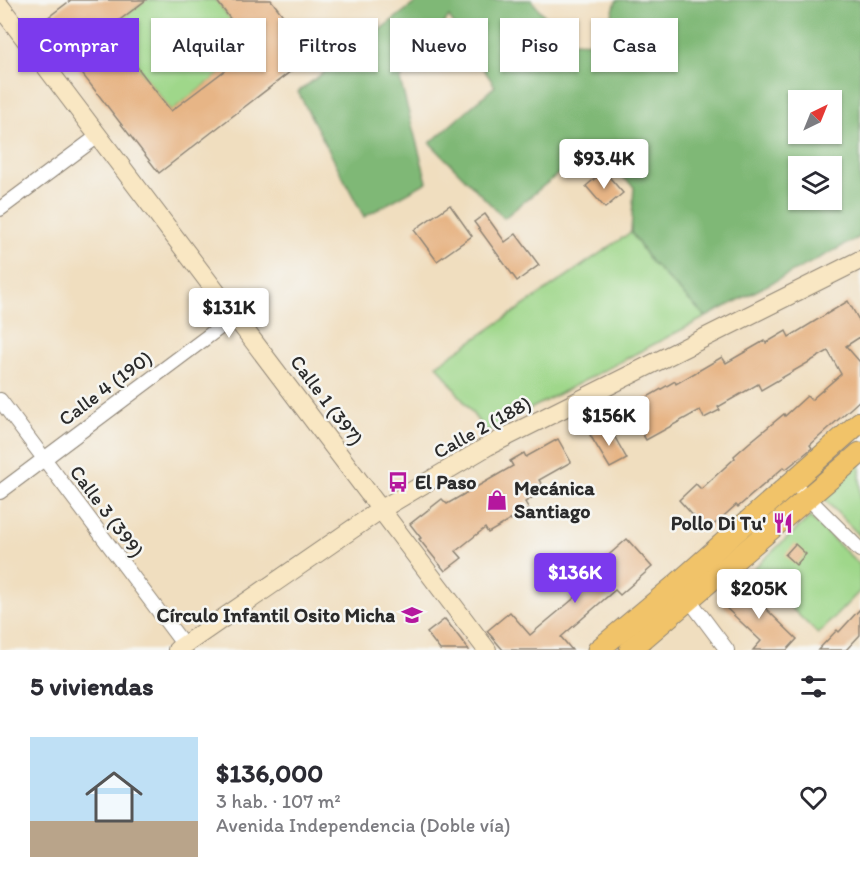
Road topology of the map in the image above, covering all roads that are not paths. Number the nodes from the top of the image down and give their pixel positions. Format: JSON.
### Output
{"nodes":[{"id":1,"x":0,"y":6,"type":"edge"},
{"id":2,"x":98,"y":136,"type":"junction"},
{"id":3,"x":0,"y":209,"type":"edge"},
{"id":4,"x":860,"y":260,"type":"edge"},
{"id":5,"x":235,"y":316,"type":"junction"},
{"id":6,"x":0,"y":400,"type":"edge"},
{"id":7,"x":860,"y":422,"type":"edge"},
{"id":8,"x":860,"y":453,"type":"edge"},
{"id":9,"x":44,"y":458,"type":"junction"},
{"id":10,"x":792,"y":483,"type":"junction"},
{"id":11,"x":0,"y":492,"type":"edge"},
{"id":12,"x":808,"y":499,"type":"junction"},
{"id":13,"x":380,"y":510,"type":"junction"},
{"id":14,"x":860,"y":549,"type":"edge"},
{"id":15,"x":683,"y":591,"type":"junction"},
{"id":16,"x":180,"y":648,"type":"edge"},
{"id":17,"x":487,"y":650,"type":"edge"},
{"id":18,"x":598,"y":650,"type":"edge"},
{"id":19,"x":630,"y":650,"type":"edge"},
{"id":20,"x":727,"y":650,"type":"edge"}],
"edges":[{"from":1,"to":2,"type":"street","name":"Calle 1 (397)"},
{"from":2,"to":3,"type":"street"},
{"from":2,"to":5,"type":"street","name":"Calle 1 (397)"},
{"from":4,"to":13,"type":"street","name":"Calle 2 (188)"},
{"from":5,"to":9,"type":"street","name":"Calle 4 (190)"},
{"from":5,"to":13,"type":"street","name":"Calle 1 (397)"},
{"from":6,"to":9,"type":"street","name":"Calle 3 (399)"},
{"from":7,"to":10,"type":"main road"},
{"from":8,"to":12,"type":"main road"},
{"from":9,"to":11,"type":"street","name":"Calle 4 (190)"},
{"from":9,"to":16,"type":"street","name":"Calle 3 (399)"},
{"from":10,"to":12,"type":"street"},
{"from":10,"to":15,"type":"main road"},
{"from":12,"to":14,"type":"street"},
{"from":12,"to":15,"type":"main road"},
{"from":13,"to":16,"type":"street","name":"Calle 2 (188)"},
{"from":13,"to":17,"type":"street","name":"Calle 1 (397)"},
{"from":15,"to":18,"type":"main road"},
{"from":15,"to":19,"type":"main road"},
{"from":15,"to":20,"type":"street"}]}
